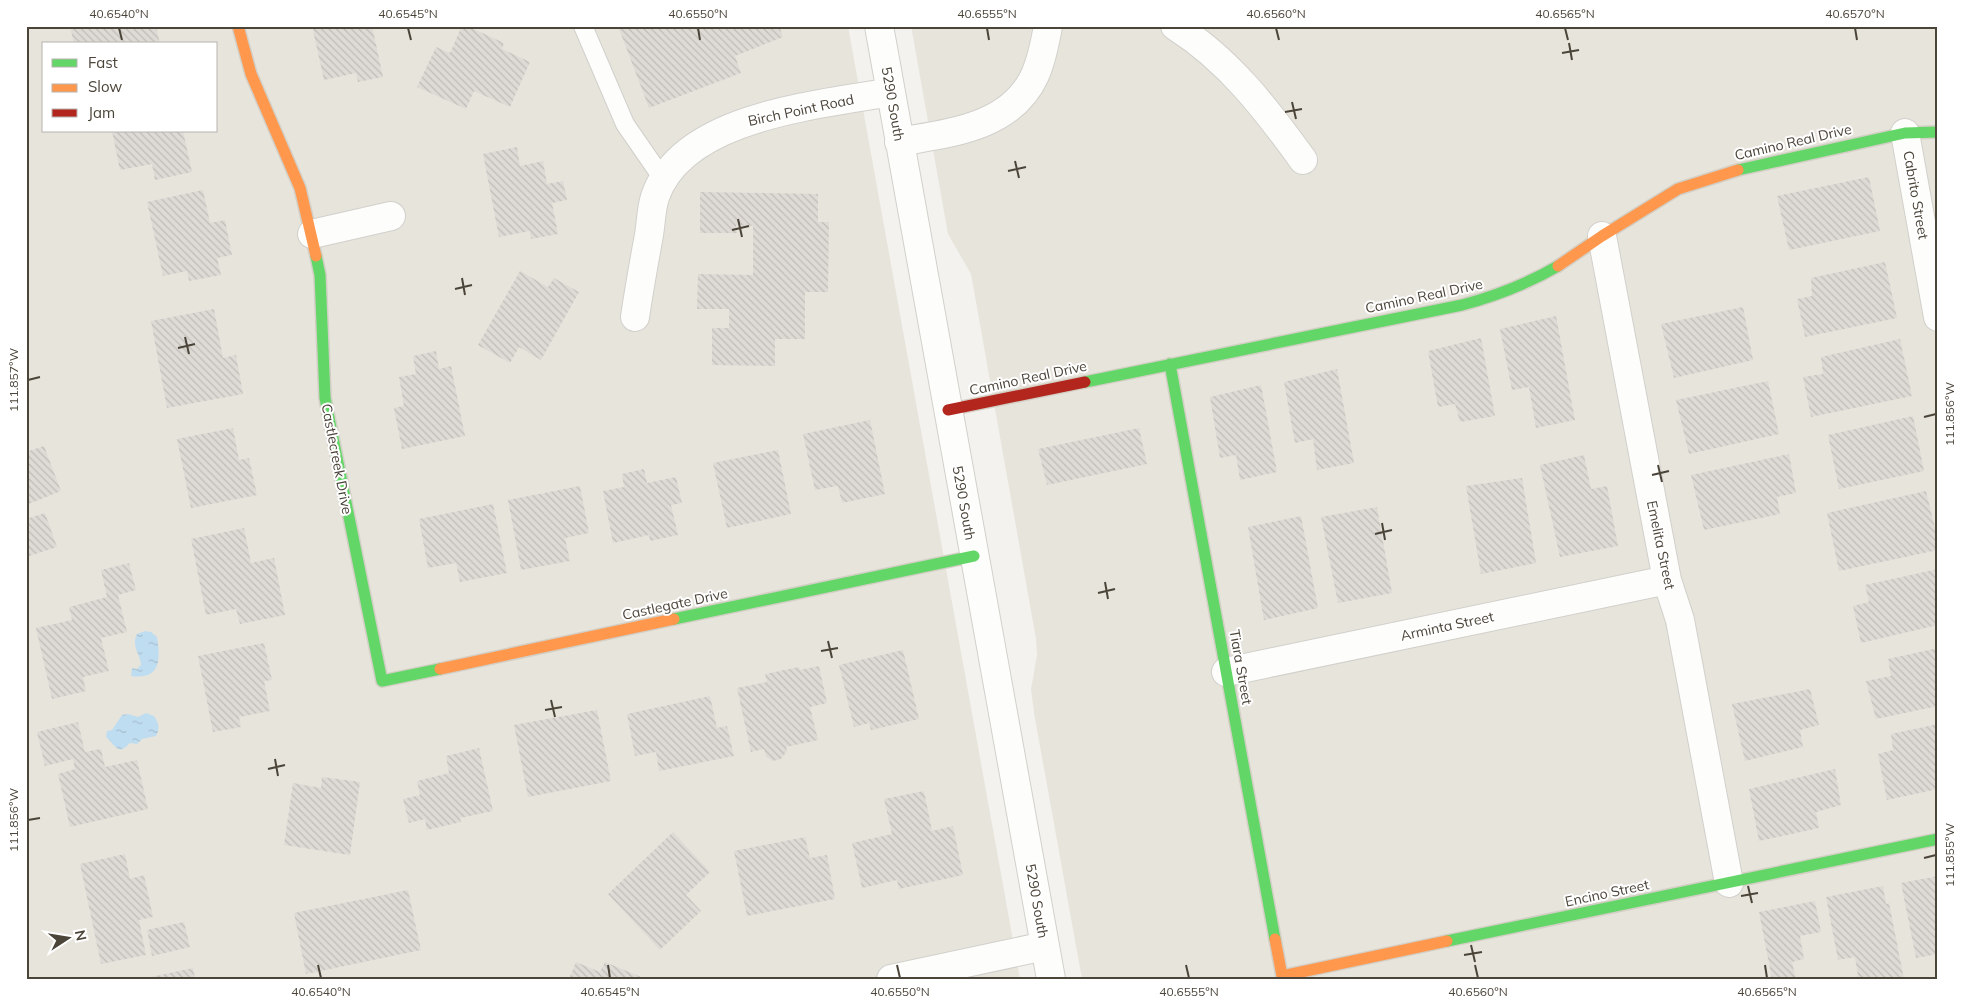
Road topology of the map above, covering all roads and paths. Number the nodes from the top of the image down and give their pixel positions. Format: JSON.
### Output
{"nodes":[{"id":1,"x":238,"y":26,"type":"edge"},
{"id":2,"x":583,"y":26,"type":"edge"},
{"id":3,"x":879,"y":26,"type":"edge"},
{"id":4,"x":1048,"y":26,"type":"edge"},
{"id":5,"x":1175,"y":26,"type":"edge"},
{"id":6,"x":891,"y":92,"type":"junction"},
{"id":7,"x":1905,"y":132,"type":"junction"},
{"id":8,"x":1938,"y":132,"type":"edge"},
{"id":9,"x":899,"y":142,"type":"junction"},
{"id":10,"x":1303,"y":160,"type":"dead end"},
{"id":11,"x":663,"y":179,"type":"junction"},
{"id":12,"x":391,"y":216,"type":"dead end"},
{"id":13,"x":312,"y":234,"type":"junction"},
{"id":14,"x":1602,"y":236,"type":"junction"},
{"id":15,"x":635,"y":317,"type":"dead end"},
{"id":16,"x":1938,"y":317,"type":"edge"},
{"id":17,"x":1170,"y":364,"type":"junction"},
{"id":18,"x":948,"y":410,"type":"junction"},
{"id":19,"x":974,"y":556,"type":"junction"},
{"id":20,"x":1667,"y":580,"type":"junction"},
{"id":21,"x":1226,"y":672,"type":"junction"},
{"id":22,"x":382,"y":681,"type":"joint"},
{"id":23,"x":1938,"y":839,"type":"edge"},
{"id":24,"x":1729,"y":883,"type":"junction"},
{"id":25,"x":1045,"y":946,"type":"junction"},
{"id":26,"x":1282,"y":976,"type":"joint"},
{"id":27,"x":891,"y":979,"type":"edge"},
{"id":28,"x":1051,"y":979,"type":"edge"}],
"edges":[{"from":1,"to":13,"type":"street","name":"Castlecreek Drive"},
{"from":2,"to":11,"type":"lane"},
{"from":3,"to":6,"type":"street","name":"5290 South"},
{"from":4,"to":9,"type":"street"},
{"from":5,"to":10,"type":"street"},
{"from":6,"to":9,"type":"street","name":"5290 South"},
{"from":6,"to":11,"type":"street","name":"Birch Point Road"},
{"from":7,"to":8,"type":"street","name":"Camino Real Drive"},
{"from":7,"to":14,"type":"street","name":"Camino Real Drive"},
{"from":7,"to":16,"type":"street","name":"Cabrito Street"},
{"from":9,"to":18,"type":"street","name":"5290 South"},
{"from":11,"to":15,"type":"street","name":"Birch Point Road"},
{"from":12,"to":13,"type":"street"},
{"from":13,"to":22,"type":"street","name":"Castlecreek Drive"},
{"from":14,"to":17,"type":"street","name":"Camino Real Drive"},
{"from":14,"to":20,"type":"street","name":"Emelita Street"},
{"from":17,"to":18,"type":"street","name":"Camino Real Drive"},
{"from":17,"to":21,"type":"street","name":"Tiara Street"},
{"from":18,"to":19,"type":"street","name":"5290 South"},
{"from":19,"to":22,"type":"street","name":"Castlegate Drive"},
{"from":19,"to":25,"type":"street","name":"5290 South"},
{"from":20,"to":21,"type":"street","name":"Arminta Street"},
{"from":20,"to":24,"type":"street","name":"Emelita Street"},
{"from":21,"to":26,"type":"street","name":"Tiara Street"},
{"from":23,"to":24,"type":"street","name":"Encino Street"},
{"from":24,"to":26,"type":"street","name":"Encino Street"},
{"from":25,"to":27,"type":"street"},
{"from":25,"to":28,"type":"street","name":"5290 South"}]}
